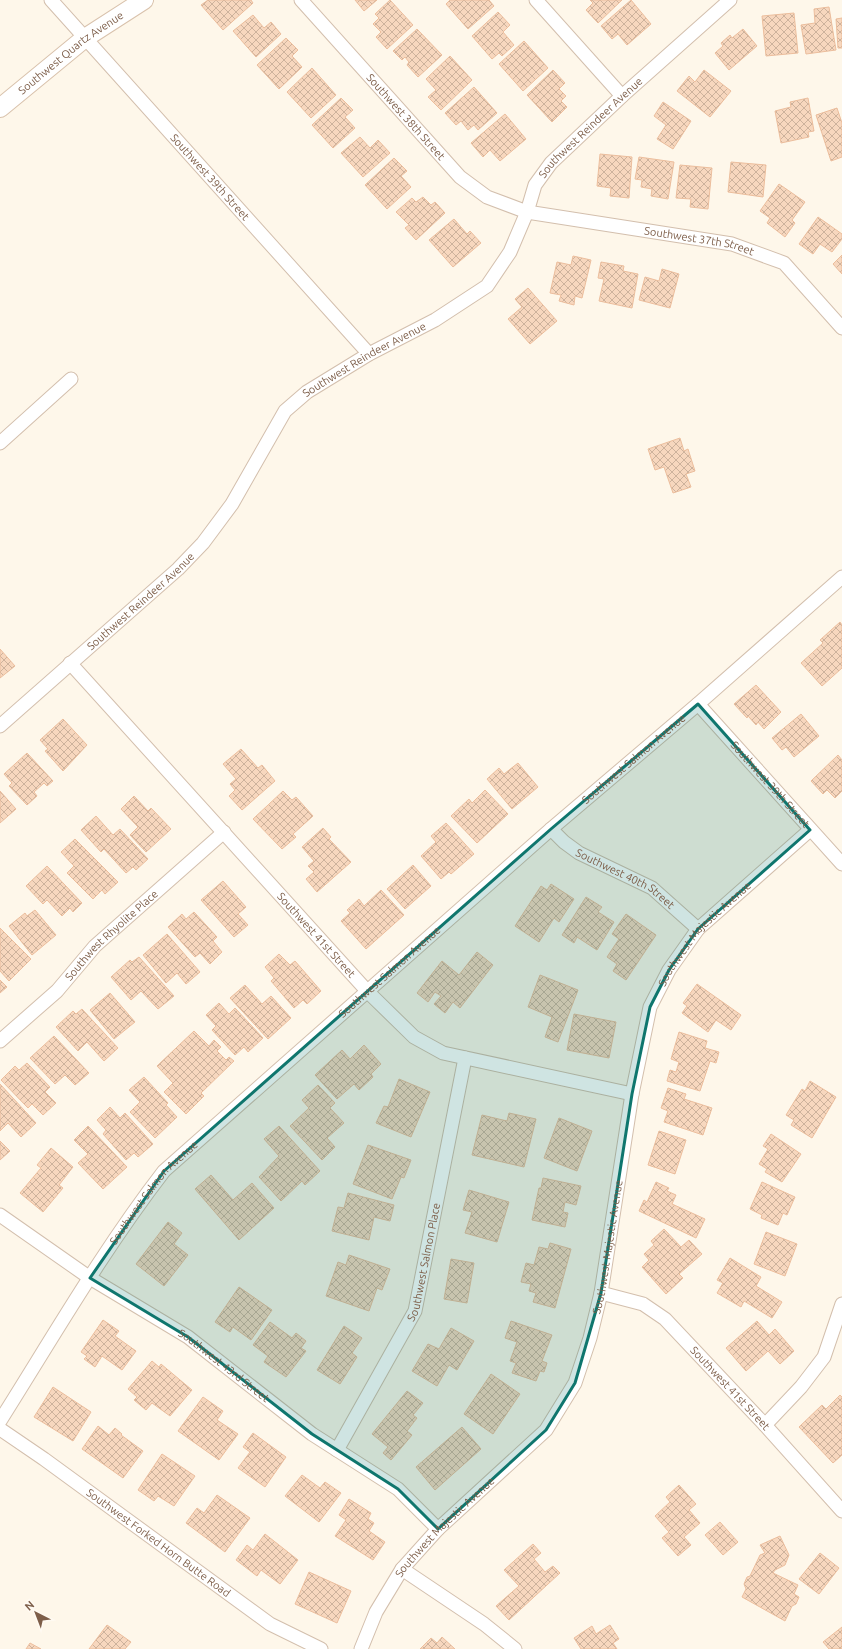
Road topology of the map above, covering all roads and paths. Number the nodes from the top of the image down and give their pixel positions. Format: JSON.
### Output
{"nodes":[{"id":1,"x":52,"y":0,"type":"edge"},
{"id":2,"x":144,"y":0,"type":"edge"},
{"id":3,"x":301,"y":0,"type":"edge"},
{"id":4,"x":536,"y":0,"type":"edge"},
{"id":5,"x":730,"y":0,"type":"edge"},
{"id":6,"x":86,"y":38,"type":"junction"},
{"id":7,"x":622,"y":96,"type":"junction"},
{"id":8,"x":0,"y":108,"type":"edge"},
{"id":9,"x":527,"y":212,"type":"junction"},
{"id":10,"x":842,"y":328,"type":"edge"},
{"id":11,"x":369,"y":354,"type":"junction"},
{"id":12,"x":71,"y":379,"type":"dead end"},
{"id":13,"x":0,"y":443,"type":"edge"},
{"id":14,"x":842,"y":577,"type":"edge"},
{"id":15,"x":70,"y":663,"type":"junction"},
{"id":16,"x":698,"y":704,"type":"junction"},
{"id":17,"x":0,"y":726,"type":"edge"},
{"id":18,"x":551,"y":829,"type":"junction"},
{"id":19,"x":810,"y":830,"type":"junction"},
{"id":20,"x":224,"y":832,"type":"junction"},
{"id":21,"x":842,"y":864,"type":"edge"},
{"id":22,"x":698,"y":929,"type":"junction"},
{"id":23,"x":368,"y":992,"type":"junction"},
{"id":24,"x":0,"y":1041,"type":"edge"},
{"id":25,"x":465,"y":1058,"type":"junction"},
{"id":26,"x":632,"y":1094,"type":"junction"},
{"id":27,"x":0,"y":1216,"type":"edge"},
{"id":28,"x":90,"y":1278,"type":"junction"},
{"id":29,"x":601,"y":1293,"type":"junction"},
{"id":30,"x":842,"y":1304,"type":"edge"},
{"id":31,"x":0,"y":1421,"type":"edge"},
{"id":32,"x":765,"y":1425,"type":"junction"},
{"id":33,"x":0,"y":1429,"type":"edge"},
{"id":34,"x":337,"y":1450,"type":"junction"},
{"id":35,"x":842,"y":1511,"type":"edge"},
{"id":36,"x":438,"y":1529,"type":"junction"},
{"id":37,"x":402,"y":1569,"type":"junction"},
{"id":38,"x":321,"y":1649,"type":"edge"},
{"id":39,"x":361,"y":1649,"type":"edge"},
{"id":40,"x":515,"y":1649,"type":"edge"}],
"edges":[{"from":1,"to":6,"type":"street","name":"Southwest 39th Street"},
{"from":2,"to":6,"type":"street","name":"Southwest Quartz Avenue"},
{"from":3,"to":9,"type":"street","name":"Southwest 38th Street"},
{"from":4,"to":7,"type":"street"},
{"from":5,"to":7,"type":"street","name":"Southwest Reindeer Avenue"},
{"from":6,"to":8,"type":"street","name":"Southwest Quartz Avenue"},
{"from":6,"to":11,"type":"street","name":"Southwest 39th Street"},
{"from":7,"to":9,"type":"street","name":"Southwest Reindeer Avenue"},
{"from":9,"to":10,"type":"street","name":"Southwest 37th Street"},
{"from":9,"to":11,"type":"street","name":"Southwest Reindeer Avenue"},
{"from":11,"to":15,"type":"street","name":"Southwest Reindeer Avenue"},
{"from":12,"to":13,"type":"street"},
{"from":14,"to":16,"type":"street","name":"Southwest Salmon Avenue"},
{"from":15,"to":17,"type":"street","name":"Southwest Reindeer Avenue"},
{"from":15,"to":20,"type":"street","name":"Southwest 41st Street"},
{"from":16,"to":18,"type":"street","name":"Southwest Salmon Avenue"},
{"from":16,"to":19,"type":"street","name":"Southwest 39th Street"},
{"from":18,"to":22,"type":"street","name":"Southwest 40th Street"},
{"from":18,"to":23,"type":"street","name":"Southwest Salmon Avenue"},
{"from":19,"to":21,"type":"street","name":"Southwest 39th Street"},
{"from":19,"to":22,"type":"street","name":"Southwest Majestic Avenue"},
{"from":20,"to":23,"type":"street","name":"Southwest 41st Street"},
{"from":20,"to":24,"type":"street","name":"Southwest Rhyolite Place"},
{"from":22,"to":26,"type":"street","name":"Southwest Majestic Avenue"},
{"from":23,"to":25,"type":"street","name":"Southwest 41st Street"},
{"from":23,"to":28,"type":"street","name":"Southwest Salmon Avenue"},
{"from":25,"to":26,"type":"street","name":"Southwest 41st Street"},
{"from":25,"to":34,"type":"street","name":"Southwest Salmon Place"},
{"from":26,"to":29,"type":"street","name":"Southwest Majestic Avenue"},
{"from":27,"to":28,"type":"street","name":"Southwest 43rd Street"},
{"from":28,"to":31,"type":"street","name":"Southwest Salmon Avenue"},
{"from":28,"to":34,"type":"street","name":"Southwest 43rd Street"},
{"from":29,"to":32,"type":"street","name":"Southwest 41st Street"},
{"from":29,"to":36,"type":"street","name":"Southwest Majestic Avenue"},
{"from":30,"to":32,"type":"street"},
{"from":32,"to":35,"type":"street","name":"Southwest 41st Street"},
{"from":33,"to":38,"type":"street","name":"Southwest Forked Horn Butte Road"},
{"from":34,"to":36,"type":"street","name":"Southwest 43rd Street"},
{"from":36,"to":37,"type":"street","name":"Southwest Majestic Avenue"},
{"from":37,"to":39,"type":"street","name":"Southwest Majestic Avenue"},
{"from":37,"to":40,"type":"street"}]}
